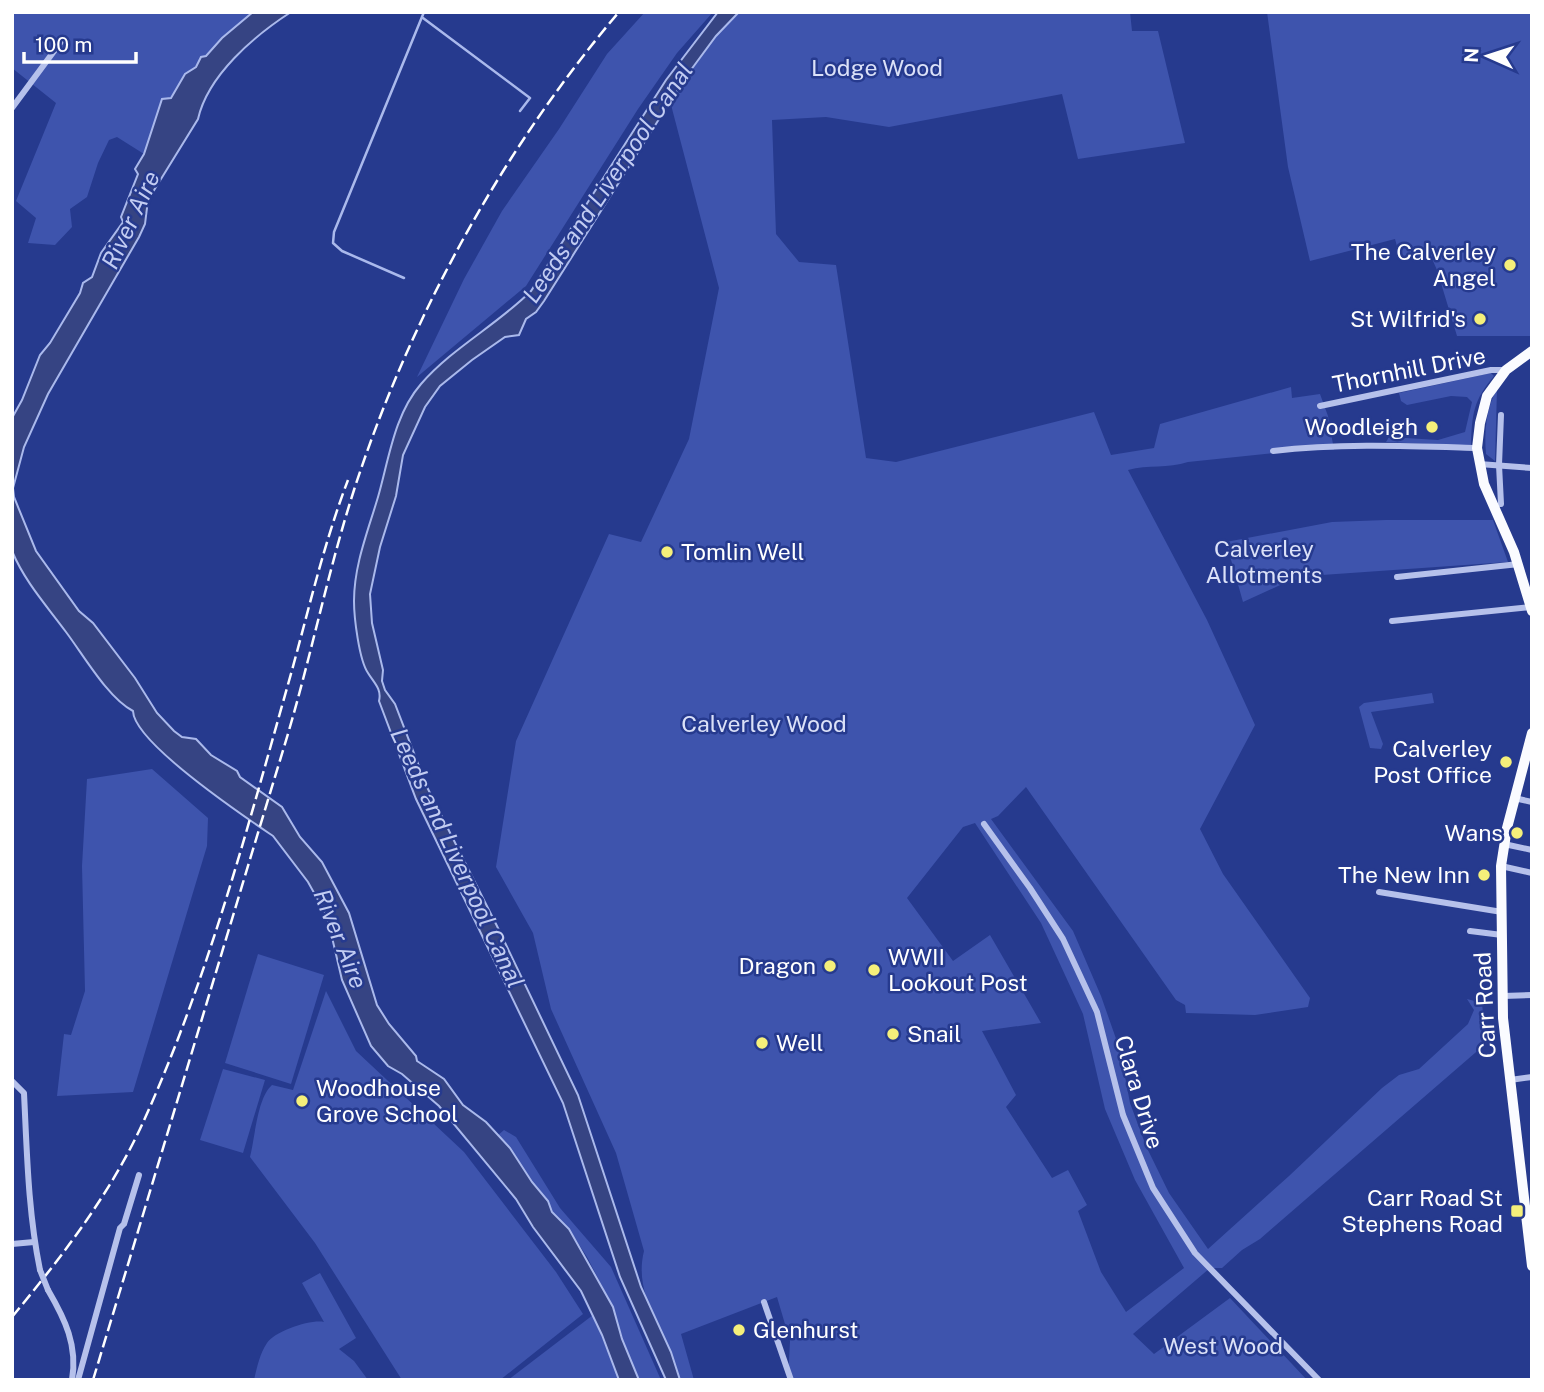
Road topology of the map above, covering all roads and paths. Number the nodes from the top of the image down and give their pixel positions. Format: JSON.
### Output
{"nodes":[{"id":1,"x":63,"y":39,"type":"dead end"},
{"id":2,"x":12,"y":108,"type":"edge"},
{"id":3,"x":1532,"y":351,"type":"edge"},
{"id":4,"x":1506,"y":370,"type":"junction"},
{"id":5,"x":1320,"y":406,"type":"dead end"},
{"id":6,"x":1501,"y":415,"type":"dead end"},
{"id":7,"x":1477,"y":448,"type":"junction"},
{"id":8,"x":1273,"y":451,"type":"dead end"},
{"id":9,"x":1479,"y":464,"type":"junction"},
{"id":10,"x":1499,"y":465,"type":"junction"},
{"id":11,"x":1532,"y":468,"type":"edge"},
{"id":12,"x":1502,"y":504,"type":"dead end"},
{"id":13,"x":1519,"y":564,"type":"junction"},
{"id":14,"x":1396,"y":577,"type":"dead end"},
{"id":15,"x":1531,"y":609,"type":"edge"},
{"id":16,"x":1392,"y":621,"type":"dead end"},
{"id":17,"x":1531,"y":740,"type":"edge"},
{"id":18,"x":1514,"y":798,"type":"junction"},
{"id":19,"x":1532,"y":802,"type":"edge"},
{"id":20,"x":985,"y":824,"type":"dead end"},
{"id":21,"x":1504,"y":844,"type":"junction"},
{"id":22,"x":1532,"y":850,"type":"edge"},
{"id":23,"x":1502,"y":866,"type":"junction"},
{"id":24,"x":1532,"y":873,"type":"edge"},
{"id":25,"x":1379,"y":892,"type":"dead end"},
{"id":26,"x":1502,"y":912,"type":"junction"},
{"id":27,"x":1471,"y":931,"type":"dead end"},
{"id":28,"x":1502,"y":935,"type":"junction"},
{"id":29,"x":1532,"y":995,"type":"edge"},
{"id":30,"x":1503,"y":996,"type":"junction"},
{"id":31,"x":1532,"y":1077,"type":"edge"},
{"id":32,"x":1510,"y":1080,"type":"junction"},
{"id":33,"x":12,"y":1081,"type":"edge"},
{"id":34,"x":139,"y":1175,"type":"dead end"},
{"id":35,"x":1528,"y":1198,"type":"edge"},
{"id":36,"x":34,"y":1242,"type":"junction"},
{"id":37,"x":12,"y":1244,"type":"edge"},
{"id":38,"x":1532,"y":1266,"type":"edge"},
{"id":39,"x":764,"y":1302,"type":"dead end"},
{"id":40,"x":72,"y":1380,"type":"edge"},
{"id":41,"x":78,"y":1380,"type":"edge"},
{"id":42,"x":791,"y":1380,"type":"edge"},
{"id":43,"x":1319,"y":1380,"type":"edge"}],
"edges":[{"from":1,"to":2,"type":"street"},
{"from":3,"to":4,"type":"main road"},
{"from":4,"to":5,"type":"street","name":"Thornhill Drive"},
{"from":4,"to":7,"type":"main road"},
{"from":6,"to":10,"type":"street"},
{"from":7,"to":8,"type":"street"},
{"from":7,"to":9,"type":"main road"},
{"from":9,"to":10,"type":"street"},
{"from":9,"to":13,"type":"main road"},
{"from":10,"to":11,"type":"street"},
{"from":10,"to":12,"type":"street"},
{"from":13,"to":14,"type":"street"},
{"from":13,"to":15,"type":"main road"},
{"from":15,"to":16,"type":"street"},
{"from":17,"to":18,"type":"main road","name":"Carr Road"},
{"from":18,"to":19,"type":"street"},
{"from":18,"to":21,"type":"main road","name":"Carr Road"},
{"from":20,"to":43,"type":"street","name":"Clara Drive"},
{"from":21,"to":22,"type":"street"},
{"from":21,"to":23,"type":"main road","name":"Carr Road"},
{"from":23,"to":24,"type":"street"},
{"from":23,"to":26,"type":"main road","name":"Carr Road"},
{"from":25,"to":26,"type":"street"},
{"from":26,"to":28,"type":"main road","name":"Carr Road"},
{"from":27,"to":28,"type":"street"},
{"from":28,"to":30,"type":"main road","name":"Carr Road"},
{"from":29,"to":30,"type":"street"},
{"from":30,"to":32,"type":"main road","name":"Carr Road"},
{"from":31,"to":32,"type":"street"},
{"from":32,"to":35,"type":"main road","name":"Carr Road"},
{"from":33,"to":36,"type":"street"},
{"from":34,"to":41,"type":"street"},
{"from":35,"to":38,"type":"main road","name":"Carr Road"},
{"from":36,"to":37,"type":"street"},
{"from":36,"to":40,"type":"street","bridge":true},
{"from":39,"to":42,"type":"street"}]}
